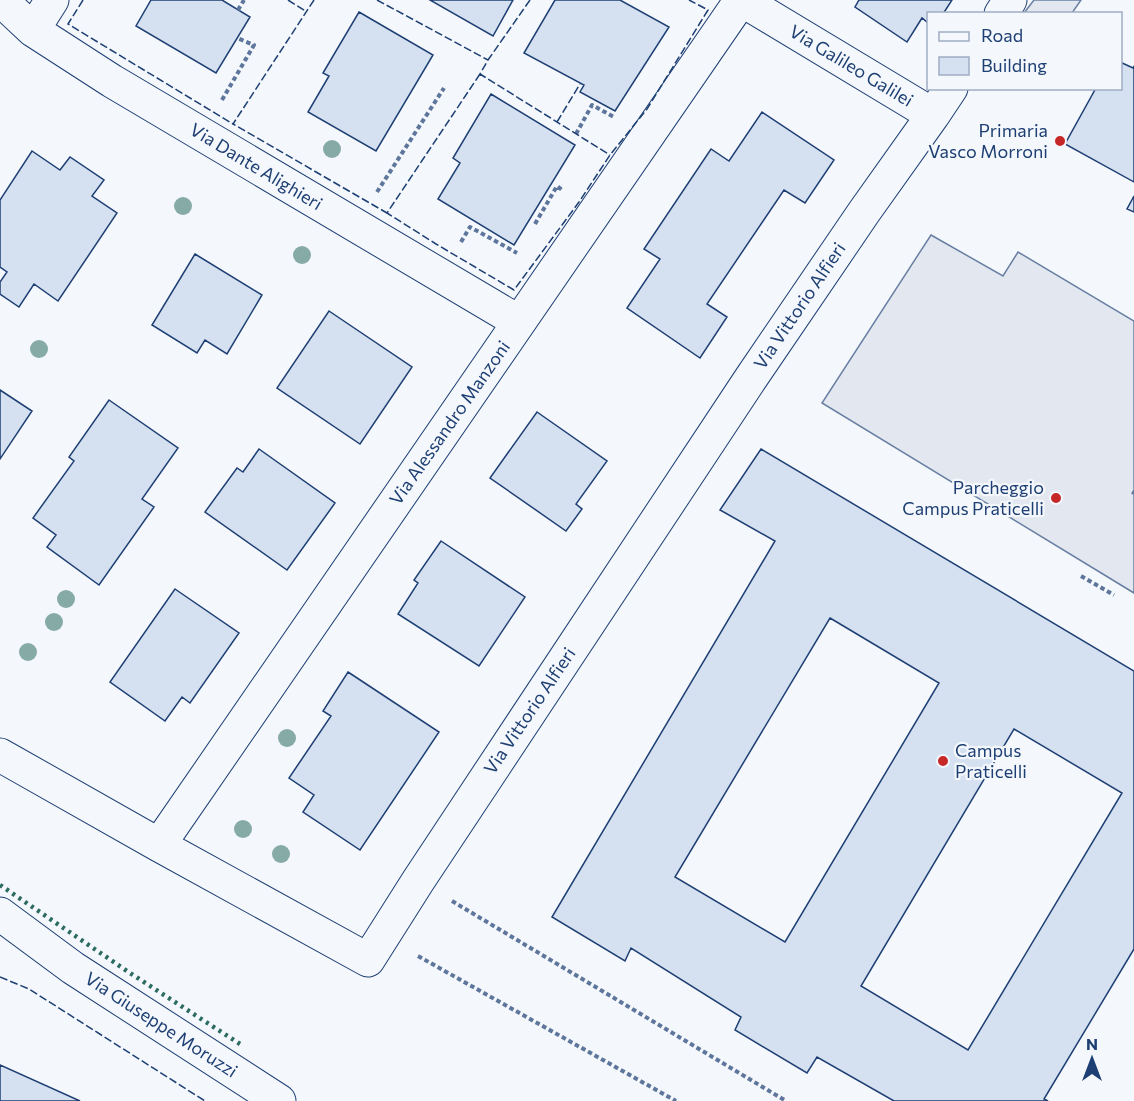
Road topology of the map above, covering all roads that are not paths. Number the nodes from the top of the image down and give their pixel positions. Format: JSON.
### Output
{"nodes":[{"id":1,"x":1,"y":0,"type":"edge"},
{"id":2,"x":52,"y":0,"type":"edge"},
{"id":3,"x":742,"y":0,"type":"edge"},
{"id":4,"x":33,"y":30,"type":"junction"},
{"id":5,"x":950,"y":90,"type":"edge"},
{"id":6,"x":933,"y":115,"type":"junction"},
{"id":7,"x":519,"y":322,"type":"junction"},
{"id":8,"x":0,"y":754,"type":"edge"},
{"id":9,"x":159,"y":845,"type":"junction"},
{"id":10,"x":0,"y":914,"type":"edge"},
{"id":11,"x":0,"y":933,"type":"edge"},
{"id":12,"x":73,"y":968,"type":"junction"},
{"id":13,"x":279,"y":1101,"type":"edge"}],
"edges":[{"from":1,"to":4,"type":"street","name":"Via Dante Alighieri"},
{"from":2,"to":4,"type":"street"},
{"from":3,"to":6,"type":"street","name":"Via Galileo Galilei"},
{"from":3,"to":7,"type":"street","name":"Via Alessandro Manzoni"},
{"from":4,"to":7,"type":"street","name":"Via Dante Alighieri"},
{"from":5,"to":6,"type":"street","name":"Via Galileo Galilei"},
{"from":6,"to":9,"type":"street","name":"Via Vittorio Alfieri"},
{"from":7,"to":9,"type":"street","name":"Via Alessandro Manzoni"},
{"from":8,"to":9,"type":"street","name":"Via Vittorio Alfieri"},
{"from":10,"to":12,"type":"street","name":"Via Giuseppe Moruzzi"},
{"from":11,"to":12,"type":"street","name":"Via Giuseppe Moruzzi"},
{"from":12,"to":13,"type":"street","name":"Via Giuseppe Moruzzi"}]}
